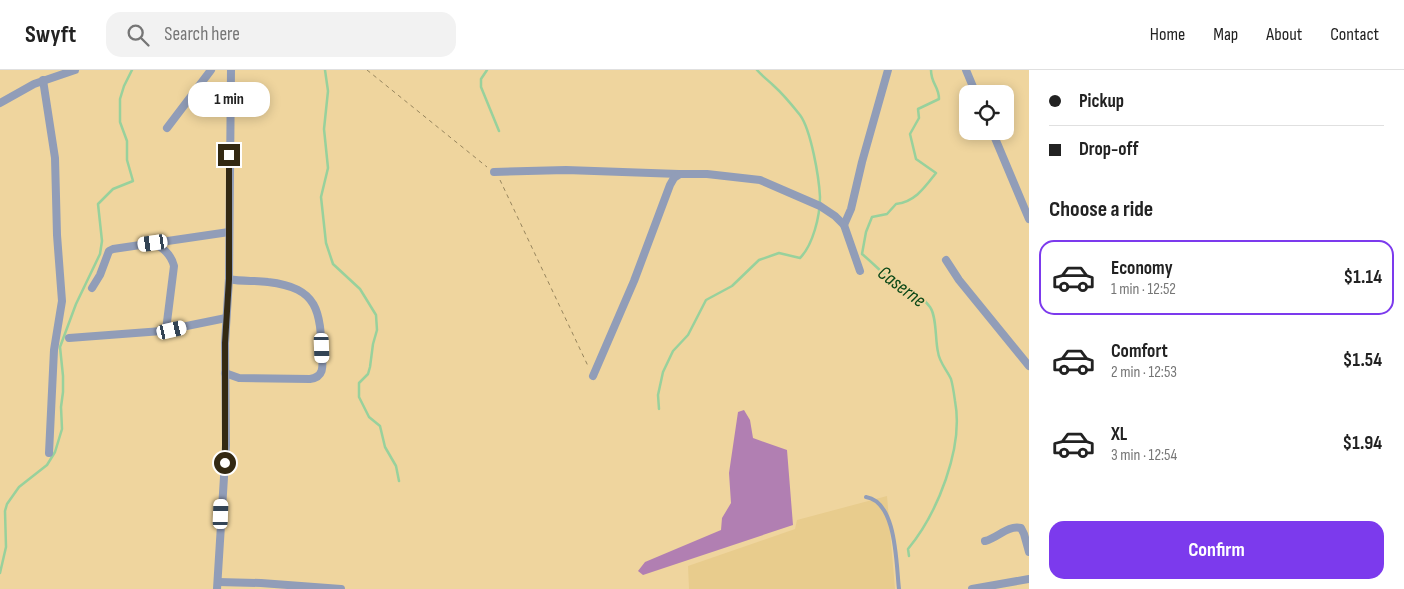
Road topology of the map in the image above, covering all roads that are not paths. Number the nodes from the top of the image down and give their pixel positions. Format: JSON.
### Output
{"nodes":[{"id":1,"x":75,"y":70,"type":"edge"},
{"id":2,"x":211,"y":70,"type":"edge"},
{"id":3,"x":231,"y":70,"type":"edge"},
{"id":4,"x":888,"y":70,"type":"edge"},
{"id":5,"x":966,"y":70,"type":"edge"},
{"id":6,"x":43,"y":80,"type":"junction"},
{"id":7,"x":972,"y":85,"type":"edge"},
{"id":8,"x":0,"y":103,"type":"edge"},
{"id":9,"x":167,"y":128,"type":"dead end"},
{"id":10,"x":996,"y":140,"type":"edge"},
{"id":11,"x":494,"y":172,"type":"road end"},
{"id":12,"x":680,"y":174,"type":"junction"},
{"id":13,"x":1029,"y":219,"type":"edge"},
{"id":14,"x":844,"y":225,"type":"junction"},
{"id":15,"x":229,"y":232,"type":"junction"},
{"id":16,"x":153,"y":243,"type":"junction"},
{"id":17,"x":946,"y":260,"type":"dead end"},
{"id":18,"x":860,"y":271,"type":"dead end"},
{"id":19,"x":229,"y":279,"type":"junction"},
{"id":20,"x":92,"y":288,"type":"dead end"},
{"id":21,"x":226,"y":318,"type":"junction"},
{"id":22,"x":166,"y":330,"type":"junction"},
{"id":23,"x":70,"y":338,"type":"dead end"},
{"id":24,"x":1029,"y":366,"type":"edge"},
{"id":25,"x":225,"y":373,"type":"junction"},
{"id":26,"x":593,"y":376,"type":"road end"},
{"id":27,"x":50,"y":453,"type":"dead end"},
{"id":28,"x":866,"y":497,"type":"dead end"},
{"id":29,"x":985,"y":542,"type":"dead end"},
{"id":30,"x":1029,"y":552,"type":"edge"},
{"id":31,"x":1029,"y":579,"type":"edge"},
{"id":32,"x":218,"y":586,"type":"edge"},
{"id":33,"x":341,"y":589,"type":"edge"},
{"id":34,"x":899,"y":589,"type":"edge"},
{"id":35,"x":972,"y":589,"type":"edge"}],
"edges":[{"from":1,"to":6,"type":"street"},
{"from":2,"to":9,"type":"street"},
{"from":3,"to":15,"type":"street"},
{"from":4,"to":14,"type":"street"},
{"from":5,"to":7,"type":"street"},
{"from":6,"to":8,"type":"street"},
{"from":6,"to":27,"type":"street"},
{"from":10,"to":13,"type":"street"},
{"from":11,"to":12,"type":"street"},
{"from":12,"to":14,"type":"street"},
{"from":12,"to":26,"type":"street"},
{"from":14,"to":18,"type":"street"},
{"from":15,"to":16,"type":"street"},
{"from":15,"to":19,"type":"street"},
{"from":16,"to":20,"type":"street"},
{"from":16,"to":22,"type":"street"},
{"from":17,"to":24,"type":"street"},
{"from":19,"to":21,"type":"street"},
{"from":19,"to":25,"type":"street"},
{"from":21,"to":22,"type":"street"},
{"from":21,"to":25,"type":"street"},
{"from":22,"to":23,"type":"street"},
{"from":25,"to":32,"type":"street"},
{"from":28,"to":34,"type":"lane"},
{"from":29,"to":30,"type":"street"},
{"from":31,"to":35,"type":"street"},
{"from":32,"to":33,"type":"street"}]}
